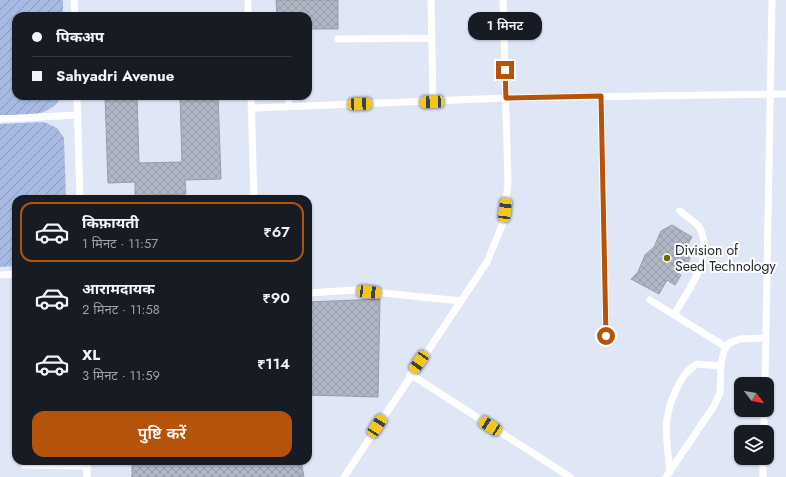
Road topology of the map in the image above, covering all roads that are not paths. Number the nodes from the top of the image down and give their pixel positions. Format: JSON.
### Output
{"nodes":[{"id":1,"x":74,"y":0,"type":"edge"},
{"id":2,"x":248,"y":0,"type":"edge"},
{"id":3,"x":431,"y":0,"type":"edge"},
{"id":4,"x":502,"y":0,"type":"edge"},
{"id":5,"x":772,"y":0,"type":"edge"},
{"id":6,"x":75,"y":12,"type":"edge"},
{"id":7,"x":248,"y":12,"type":"edge"},
{"id":8,"x":432,"y":38,"type":"junction"},
{"id":9,"x":338,"y":39,"type":"dead end"},
{"id":10,"x":771,"y":94,"type":"junction"},
{"id":11,"x":786,"y":94,"type":"edge"},
{"id":12,"x":601,"y":96,"type":"junction"},
{"id":13,"x":506,"y":98,"type":"junction"},
{"id":14,"x":77,"y":100,"type":"edge"},
{"id":15,"x":251,"y":100,"type":"edge"},
{"id":16,"x":288,"y":100,"type":"edge"},
{"id":17,"x":432,"y":102,"type":"junction"},
{"id":18,"x":288,"y":106,"type":"junction"},
{"id":19,"x":251,"y":108,"type":"junction"},
{"id":20,"x":78,"y":115,"type":"junction"},
{"id":21,"x":0,"y":119,"type":"edge"},
{"id":22,"x":80,"y":195,"type":"edge"},
{"id":23,"x":254,"y":195,"type":"edge"},
{"id":24,"x":680,"y":211,"type":"dead end"},
{"id":25,"x":12,"y":274,"type":"edge"},
{"id":26,"x":0,"y":275,"type":"edge"},
{"id":27,"x":312,"y":293,"type":"edge"},
{"id":28,"x":650,"y":300,"type":"dead end"},
{"id":29,"x":461,"y":301,"type":"junction"},
{"id":30,"x":674,"y":315,"type":"junction"},
{"id":31,"x":606,"y":336,"type":"dead end"},
{"id":32,"x":766,"y":338,"type":"junction"},
{"id":33,"x":726,"y":347,"type":"junction"},
{"id":34,"x":721,"y":366,"type":"junction"},
{"id":35,"x":410,"y":374,"type":"junction"},
{"id":36,"x":765,"y":377,"type":"edge"},
{"id":37,"x":45,"y":465,"type":"edge"},
{"id":38,"x":87,"y":465,"type":"edge"},
{"id":39,"x":764,"y":465,"type":"edge"},
{"id":40,"x":24,"y":466,"type":"dead end"},
{"id":41,"x":668,"y":474,"type":"edge"},
{"id":42,"x":87,"y":477,"type":"edge"},
{"id":43,"x":344,"y":477,"type":"edge"},
{"id":44,"x":570,"y":477,"type":"edge"},
{"id":45,"x":763,"y":477,"type":"edge"}],
"edges":[{"from":1,"to":6,"type":"lane"},
{"from":2,"to":7,"type":"lane"},
{"from":3,"to":8,"type":"lane"},
{"from":4,"to":13,"type":"lane"},
{"from":5,"to":10,"type":"lane"},
{"from":8,"to":9,"type":"lane"},
{"from":8,"to":17,"type":"lane"},
{"from":10,"to":11,"type":"lane"},
{"from":10,"to":12,"type":"lane"},
{"from":10,"to":32,"type":"lane"},
{"from":12,"to":13,"type":"lane"},
{"from":12,"to":31,"type":"lane"},
{"from":13,"to":17,"type":"lane"},
{"from":13,"to":29,"type":"lane"},
{"from":14,"to":20,"type":"lane"},
{"from":15,"to":19,"type":"lane"},
{"from":16,"to":18,"type":"lane"},
{"from":17,"to":18,"type":"lane"},
{"from":18,"to":19,"type":"lane"},
{"from":19,"to":23,"type":"lane"},
{"from":20,"to":21,"type":"lane"},
{"from":20,"to":22,"type":"lane"},
{"from":24,"to":30,"type":"lane"},
{"from":25,"to":26,"type":"lane"},
{"from":27,"to":29,"type":"lane"},
{"from":28,"to":30,"type":"lane"},
{"from":29,"to":35,"type":"lane"},
{"from":30,"to":33,"type":"lane"},
{"from":32,"to":33,"type":"lane"},
{"from":32,"to":36,"type":"lane"},
{"from":33,"to":34,"type":"lane"},
{"from":34,"to":41,"type":"lane"},
{"from":34,"to":41,"type":"lane"},
{"from":35,"to":43,"type":"lane"},
{"from":35,"to":44,"type":"lane"},
{"from":37,"to":40,"type":"lane"},
{"from":38,"to":42,"type":"lane"},
{"from":39,"to":45,"type":"lane"}]}
